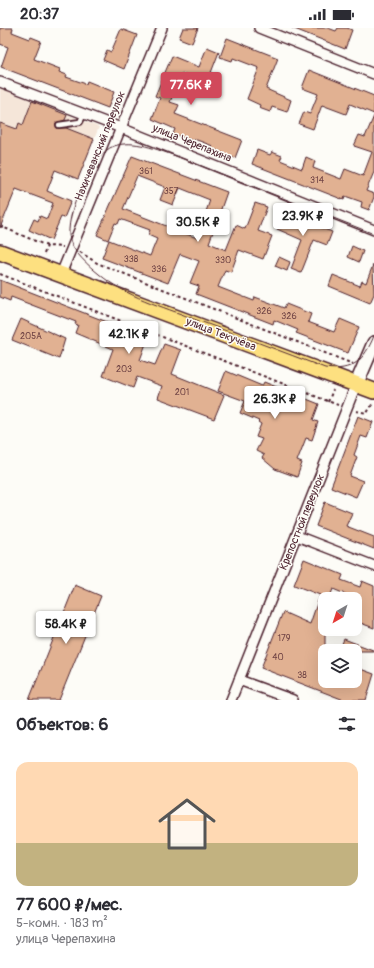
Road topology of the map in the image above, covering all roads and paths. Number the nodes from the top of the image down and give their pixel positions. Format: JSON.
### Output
{"nodes":[{"id":1,"x":162,"y":28,"type":"edge"},
{"id":2,"x":259,"y":28,"type":"edge"},
{"id":3,"x":374,"y":74,"type":"edge"},
{"id":4,"x":0,"y":82,"type":"edge"},
{"id":5,"x":84,"y":114,"type":"junction"},
{"id":6,"x":59,"y":125,"type":"dead end"},
{"id":7,"x":121,"y":128,"type":"junction"},
{"id":8,"x":0,"y":226,"type":"edge"},
{"id":9,"x":374,"y":230,"type":"edge"},
{"id":10,"x":73,"y":247,"type":"junction"},
{"id":11,"x":0,"y":252,"type":"edge"},
{"id":12,"x":0,"y":274,"type":"edge"},
{"id":13,"x":61,"y":274,"type":"junction"},
{"id":14,"x":374,"y":343,"type":"edge"},
{"id":15,"x":363,"y":368,"type":"junction"},
{"id":16,"x":356,"y":385,"type":"junction"},
{"id":17,"x":374,"y":391,"type":"edge"},
{"id":18,"x":374,"y":400,"type":"edge"},
{"id":19,"x":347,"y":409,"type":"junction"},
{"id":20,"x":297,"y":536,"type":"junction"},
{"id":21,"x":374,"y":566,"type":"edge"},
{"id":22,"x":239,"y":680,"type":"junction"},
{"id":23,"x":231,"y":700,"type":"edge"},
{"id":24,"x":293,"y":700,"type":"edge"}],
"edges":[{"from":1,"to":7,"type":"street","name":"Нахичеванский переулок"},
{"from":2,"to":3,"type":"street"},
{"from":4,"to":5,"type":"street","name":"улица Черепахина"},
{"from":5,"to":6,"type":"lane"},
{"from":5,"to":7,"type":"street","name":"улица Черепахина"},
{"from":7,"to":9,"type":"street","name":"улица Черепахина"},
{"from":7,"to":10,"type":"street","name":"Нахичеванский переулок"},
{"from":8,"to":10,"type":"path"},
{"from":10,"to":13,"type":"street","name":"Нахичеванский переулок"},
{"from":10,"to":15,"type":"path"},
{"from":11,"to":13,"type":"main road","name":"улица Текучёва"},
{"from":12,"to":19,"type":"path"},
{"from":13,"to":16,"type":"main road","name":"улица Текучёва"},
{"from":14,"to":15,"type":"street","name":"Крепостной переулок"},
{"from":15,"to":16,"type":"street","name":"Крепостной переулок"},
{"from":16,"to":17,"type":"main road","name":"улица Текучёва"},
{"from":16,"to":19,"type":"street","name":"Крепостной переулок"},
{"from":18,"to":19,"type":"path"},
{"from":19,"to":20,"type":"street","name":"Крепостной переулок"},
{"from":20,"to":21,"type":"street"},
{"from":20,"to":22,"type":"street","name":"Крепостной переулок"},
{"from":22,"to":23,"type":"street","name":"Крепостной переулок"},
{"from":22,"to":24,"type":"street"}]}
